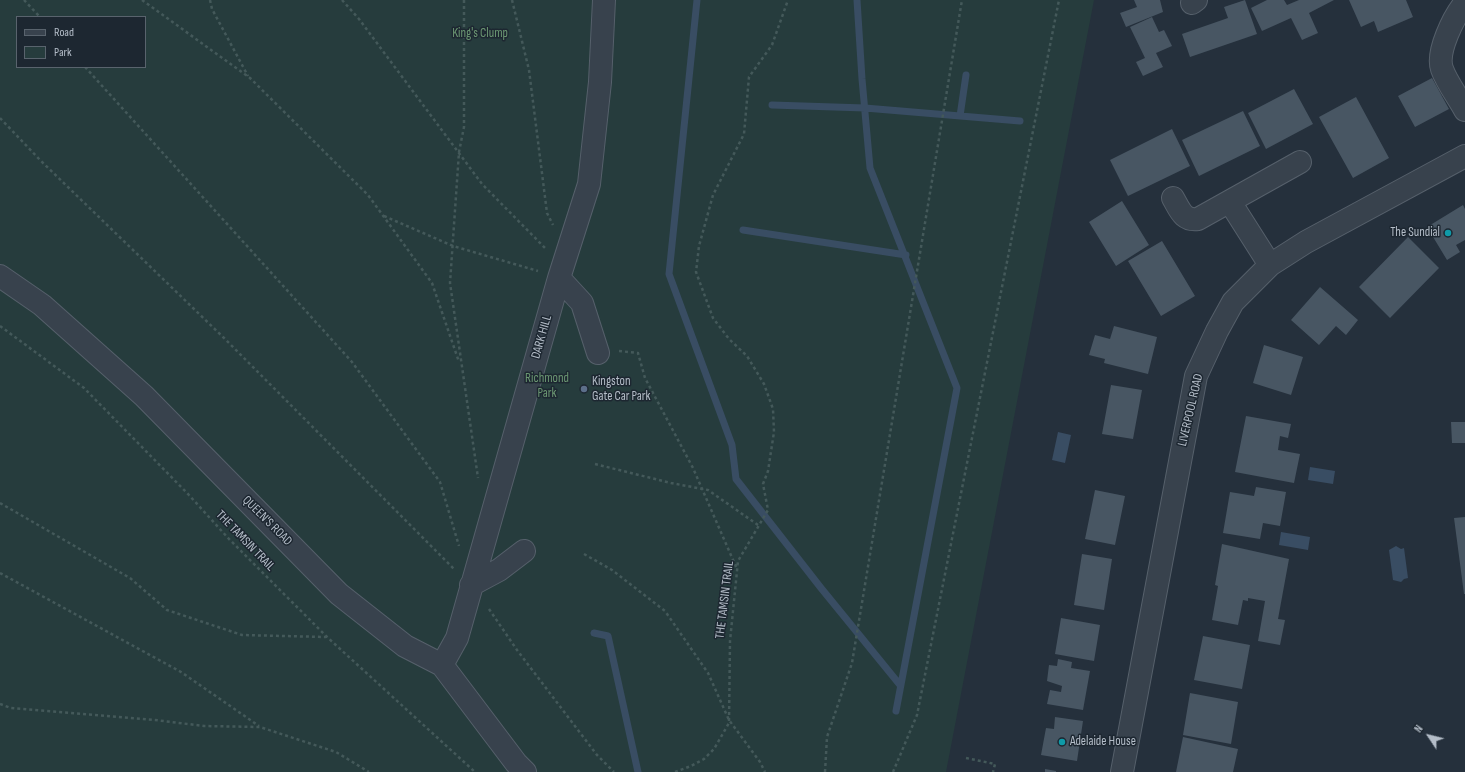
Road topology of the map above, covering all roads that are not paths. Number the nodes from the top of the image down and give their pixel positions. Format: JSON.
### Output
{"nodes":[{"id":1,"x":604,"y":0,"type":"edge"},
{"id":2,"x":1460,"y":3,"type":"edge"},
{"id":3,"x":1465,"y":110,"type":"edge"},
{"id":4,"x":1465,"y":156,"type":"edge"},
{"id":5,"x":1300,"y":162,"type":"dead end"},
{"id":6,"x":1172,"y":198,"type":"dead end"},
{"id":7,"x":1230,"y":202,"type":"junction"},
{"id":8,"x":1270,"y":265,"type":"junction"},
{"id":9,"x":0,"y":276,"type":"edge"},
{"id":10,"x":559,"y":278,"type":"junction"},
{"id":11,"x":598,"y":353,"type":"road end"},
{"id":12,"x":524,"y":551,"type":"dead end"},
{"id":13,"x":471,"y":585,"type":"junction"},
{"id":14,"x":442,"y":665,"type":"junction"},
{"id":15,"x":525,"y":772,"type":"edge"},
{"id":16,"x":1122,"y":772,"type":"edge"}],
"edges":[{"from":1,"to":10,"type":"street","name":"DARK HILL"},
{"from":2,"to":3,"type":"street"},
{"from":4,"to":8,"type":"street","name":"LIVERPOOL ROAD"},
{"from":5,"to":7,"type":"street"},
{"from":6,"to":7,"type":"street"},
{"from":7,"to":8,"type":"street"},
{"from":8,"to":16,"type":"street","name":"LIVERPOOL ROAD"},
{"from":9,"to":14,"type":"street","name":"QUEEN'S ROAD"},
{"from":10,"to":11,"type":"street"},
{"from":10,"to":13,"type":"street","name":"DARK HILL"},
{"from":12,"to":13,"type":"street"},
{"from":13,"to":14,"type":"street","name":"DARK HILL"},
{"from":14,"to":15,"type":"street","name":"QUEEN'S ROAD"}]}
